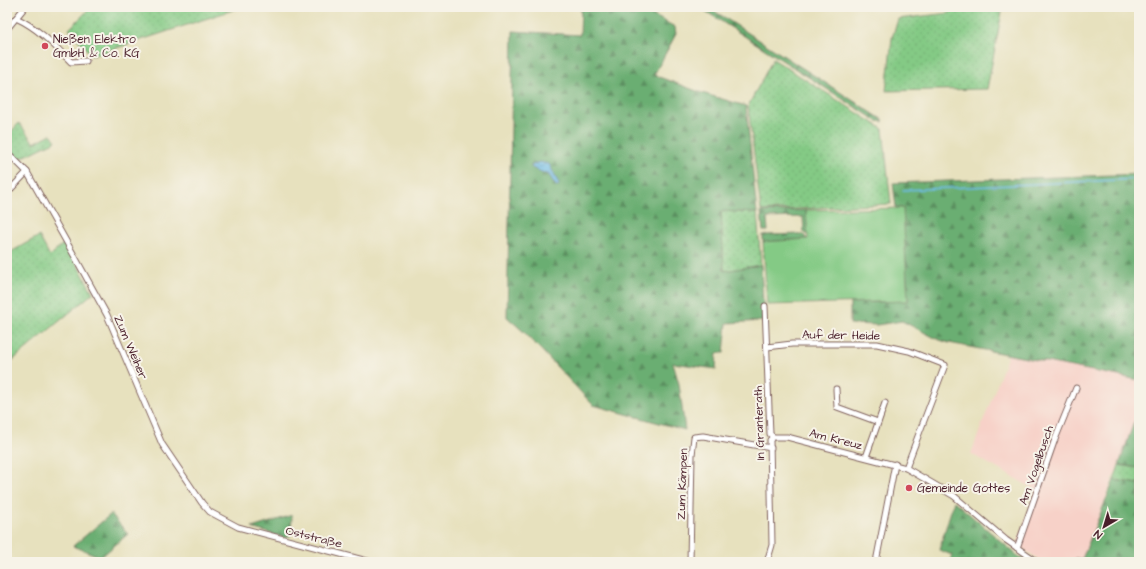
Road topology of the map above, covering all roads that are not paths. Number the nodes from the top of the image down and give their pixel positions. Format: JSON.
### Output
{"nodes":[{"id":1,"x":25,"y":7,"type":"edge"},
{"id":2,"x":16,"y":18,"type":"junction"},
{"id":3,"x":7,"y":29,"type":"edge"},
{"id":4,"x":86,"y":61,"type":"dead end"},
{"id":5,"x":7,"y":152,"type":"edge"},
{"id":6,"x":27,"y":172,"type":"junction"},
{"id":7,"x":7,"y":193,"type":"edge"},
{"id":8,"x":765,"y":306,"type":"dead end"},
{"id":9,"x":767,"y":347,"type":"junction"},
{"id":10,"x":1076,"y":388,"type":"dead end"},
{"id":11,"x":836,"y":389,"type":"dead end"},
{"id":12,"x":885,"y":403,"type":"dead end"},
{"id":13,"x":878,"y":422,"type":"junction"},
{"id":14,"x":773,"y":437,"type":"junction"},
{"id":15,"x":771,"y":448,"type":"junction"},
{"id":16,"x":866,"y":457,"type":"junction"},
{"id":17,"x":895,"y":464,"type":"junction"},
{"id":18,"x":906,"y":468,"type":"junction"},
{"id":19,"x":252,"y":532,"type":"joint"},
{"id":20,"x":1017,"y":548,"type":"junction"},
{"id":21,"x":371,"y":562,"type":"edge"},
{"id":22,"x":690,"y":562,"type":"edge"},
{"id":23,"x":767,"y":562,"type":"edge"},
{"id":24,"x":876,"y":562,"type":"edge"},
{"id":25,"x":1038,"y":562,"type":"edge"}],
"edges":[{"from":1,"to":2,"type":"street"},
{"from":2,"to":3,"type":"street"},
{"from":2,"to":4,"type":"street"},
{"from":5,"to":6,"type":"street","name":"Zum Weiher"},
{"from":6,"to":7,"type":"street"},
{"from":6,"to":19,"type":"street","name":"Zum Weiher"},
{"from":8,"to":9,"type":"street","name":"In Granterath"},
{"from":9,"to":14,"type":"street","name":"In Granterath"},
{"from":9,"to":18,"type":"street","name":"Auf der Heide"},
{"from":10,"to":20,"type":"street","name":"Am Vogelbusch"},
{"from":11,"to":13,"type":"street"},
{"from":12,"to":13,"type":"street"},
{"from":13,"to":16,"type":"street"},
{"from":14,"to":15,"type":"street","name":"In Granterath"},
{"from":14,"to":16,"type":"street","name":"Am Kreuz"},
{"from":15,"to":22,"type":"street","name":"Zum Kämpen"},
{"from":15,"to":23,"type":"street","name":"In Granterath"},
{"from":16,"to":17,"type":"street","name":"Am Kreuz"},
{"from":17,"to":18,"type":"street"},
{"from":17,"to":24,"type":"street"},
{"from":18,"to":20,"type":"street"},
{"from":19,"to":21,"type":"street","name":"Oststraße"},
{"from":20,"to":25,"type":"street"}]}
